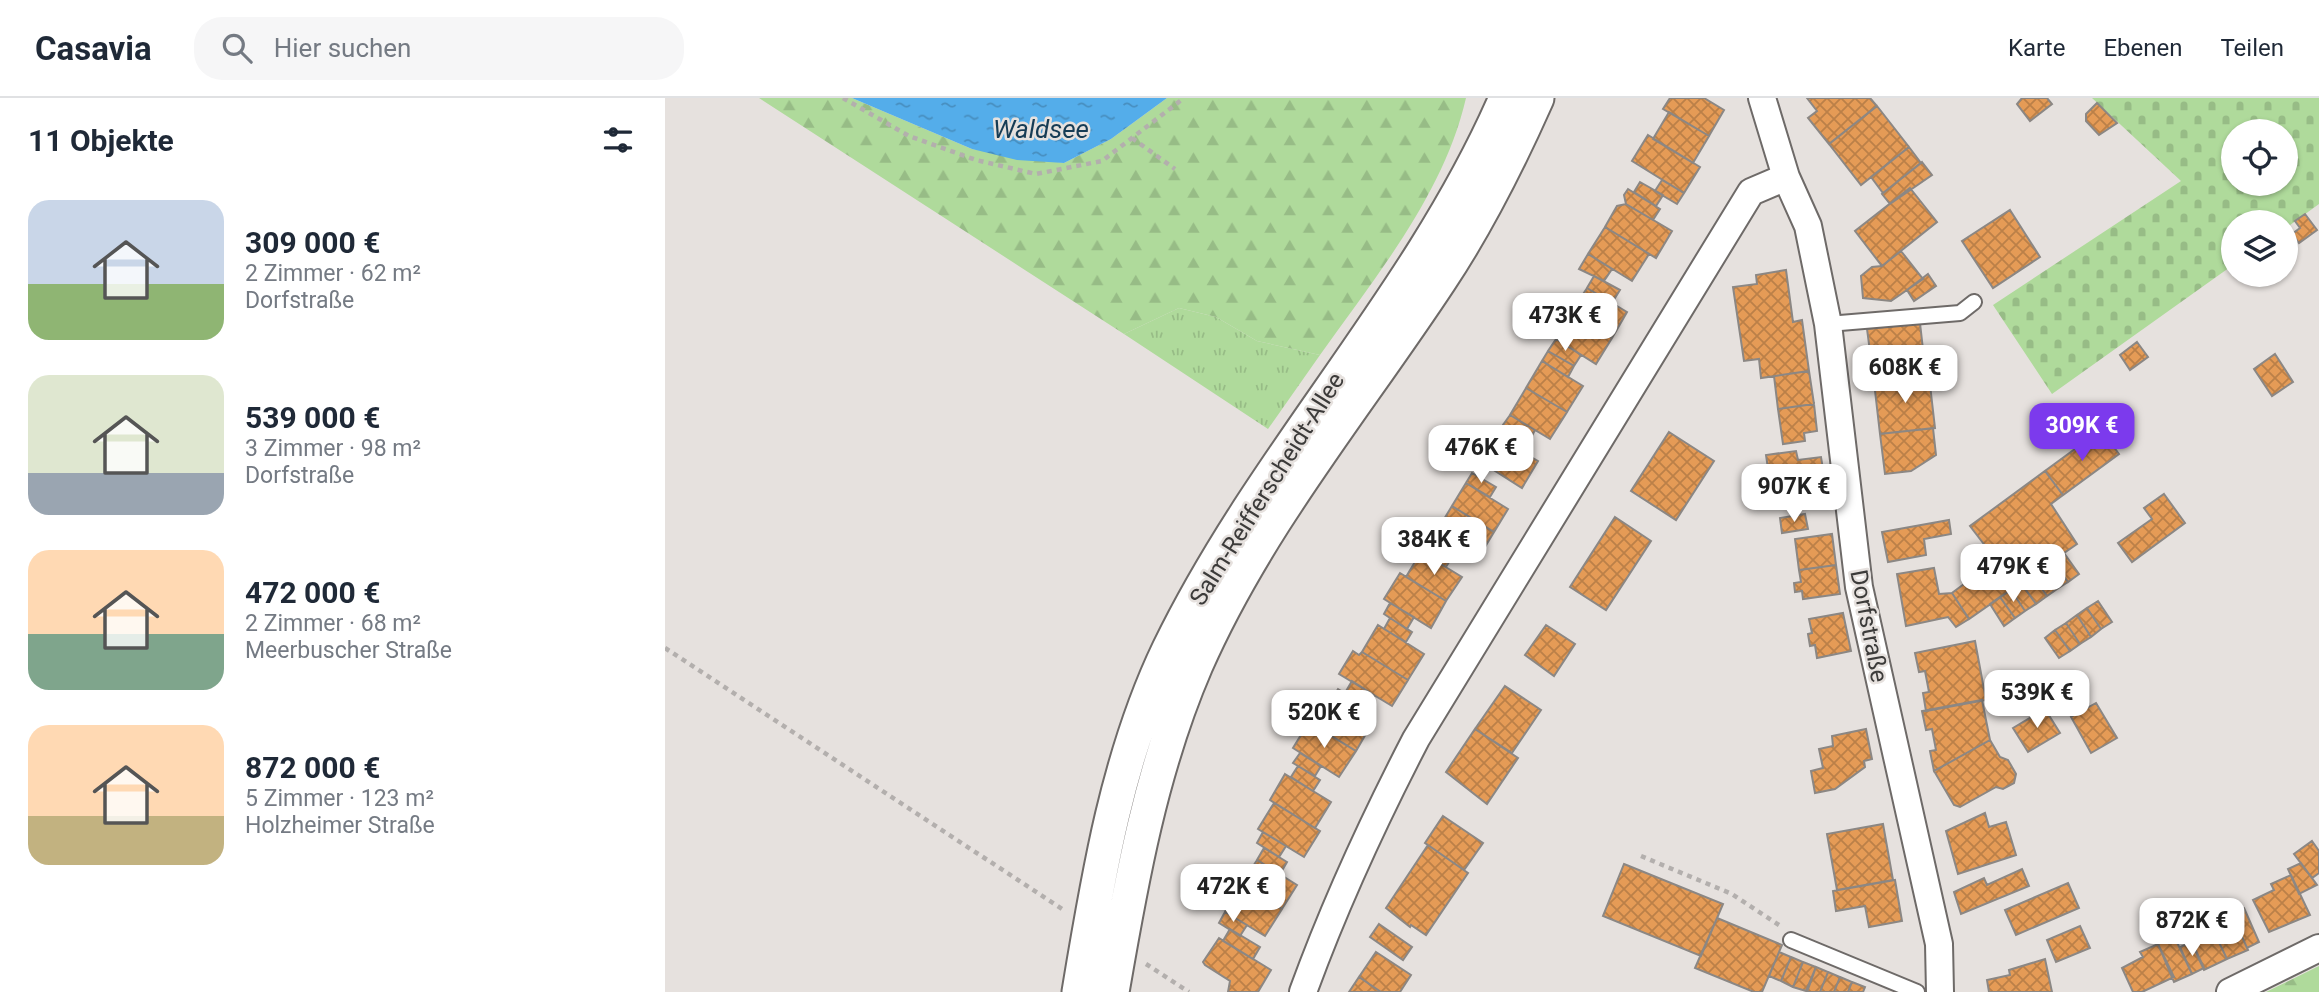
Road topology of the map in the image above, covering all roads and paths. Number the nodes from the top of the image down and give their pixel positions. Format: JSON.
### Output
{"nodes":[{"id":1,"x":843,"y":98,"type":"edge"},
{"id":2,"x":1184,"y":98,"type":"edge"},
{"id":3,"x":1506,"y":98,"type":"edge"},
{"id":4,"x":1537,"y":98,"type":"edge"},
{"id":5,"x":1762,"y":98,"type":"edge"},
{"id":6,"x":1132,"y":138,"type":"junction"},
{"id":7,"x":1175,"y":169,"type":"dead end"},
{"id":8,"x":1787,"y":177,"type":"junction"},
{"id":9,"x":1973,"y":303,"type":"dead end"},
{"id":10,"x":1828,"y":324,"type":"junction"},
{"id":11,"x":665,"y":648,"type":"edge"},
{"id":12,"x":1641,"y":856,"type":"dead end"},
{"id":13,"x":1090,"y":924,"type":"junction"},
{"id":14,"x":1791,"y":940,"type":"joint"},
{"id":15,"x":1120,"y":947,"type":"junction"},
{"id":16,"x":2319,"y":948,"type":"edge"},
{"id":17,"x":1079,"y":992,"type":"edge"},
{"id":18,"x":1112,"y":992,"type":"edge"},
{"id":19,"x":1189,"y":992,"type":"edge"},
{"id":20,"x":1303,"y":992,"type":"edge"},
{"id":21,"x":1917,"y":992,"type":"edge"},
{"id":22,"x":1929,"y":992,"type":"edge"},
{"id":23,"x":1940,"y":992,"type":"edge"},
{"id":24,"x":2230,"y":992,"type":"edge"}],
"edges":[{"from":1,"to":6,"type":"path"},
{"from":2,"to":6,"type":"path"},
{"from":3,"to":13,"type":"street","name":"Salm-Reifferscheidt-Allee"},
{"from":4,"to":15,"type":"street","name":"Salm-Reifferscheidt-Allee"},
{"from":5,"to":8,"type":"street","name":"Dorfstraße"},
{"from":6,"to":7,"type":"path"},
{"from":8,"to":10,"type":"street","name":"Dorfstraße"},
{"from":8,"to":20,"type":"street"},
{"from":9,"to":10,"type":"lane"},
{"from":10,"to":23,"type":"street","name":"Dorfstraße"},
{"from":11,"to":13,"type":"path"},
{"from":12,"to":14,"type":"path"},
{"from":13,"to":17,"type":"street","name":"Salm-Reifferscheidt-Allee"},
{"from":14,"to":21,"type":"lane"},
{"from":15,"to":18,"type":"street","name":"Salm-Reifferscheidt-Allee"},
{"from":15,"to":19,"type":"path"},
{"from":16,"to":24,"type":"street"},
{"from":22,"to":23,"type":"lane"}]}
